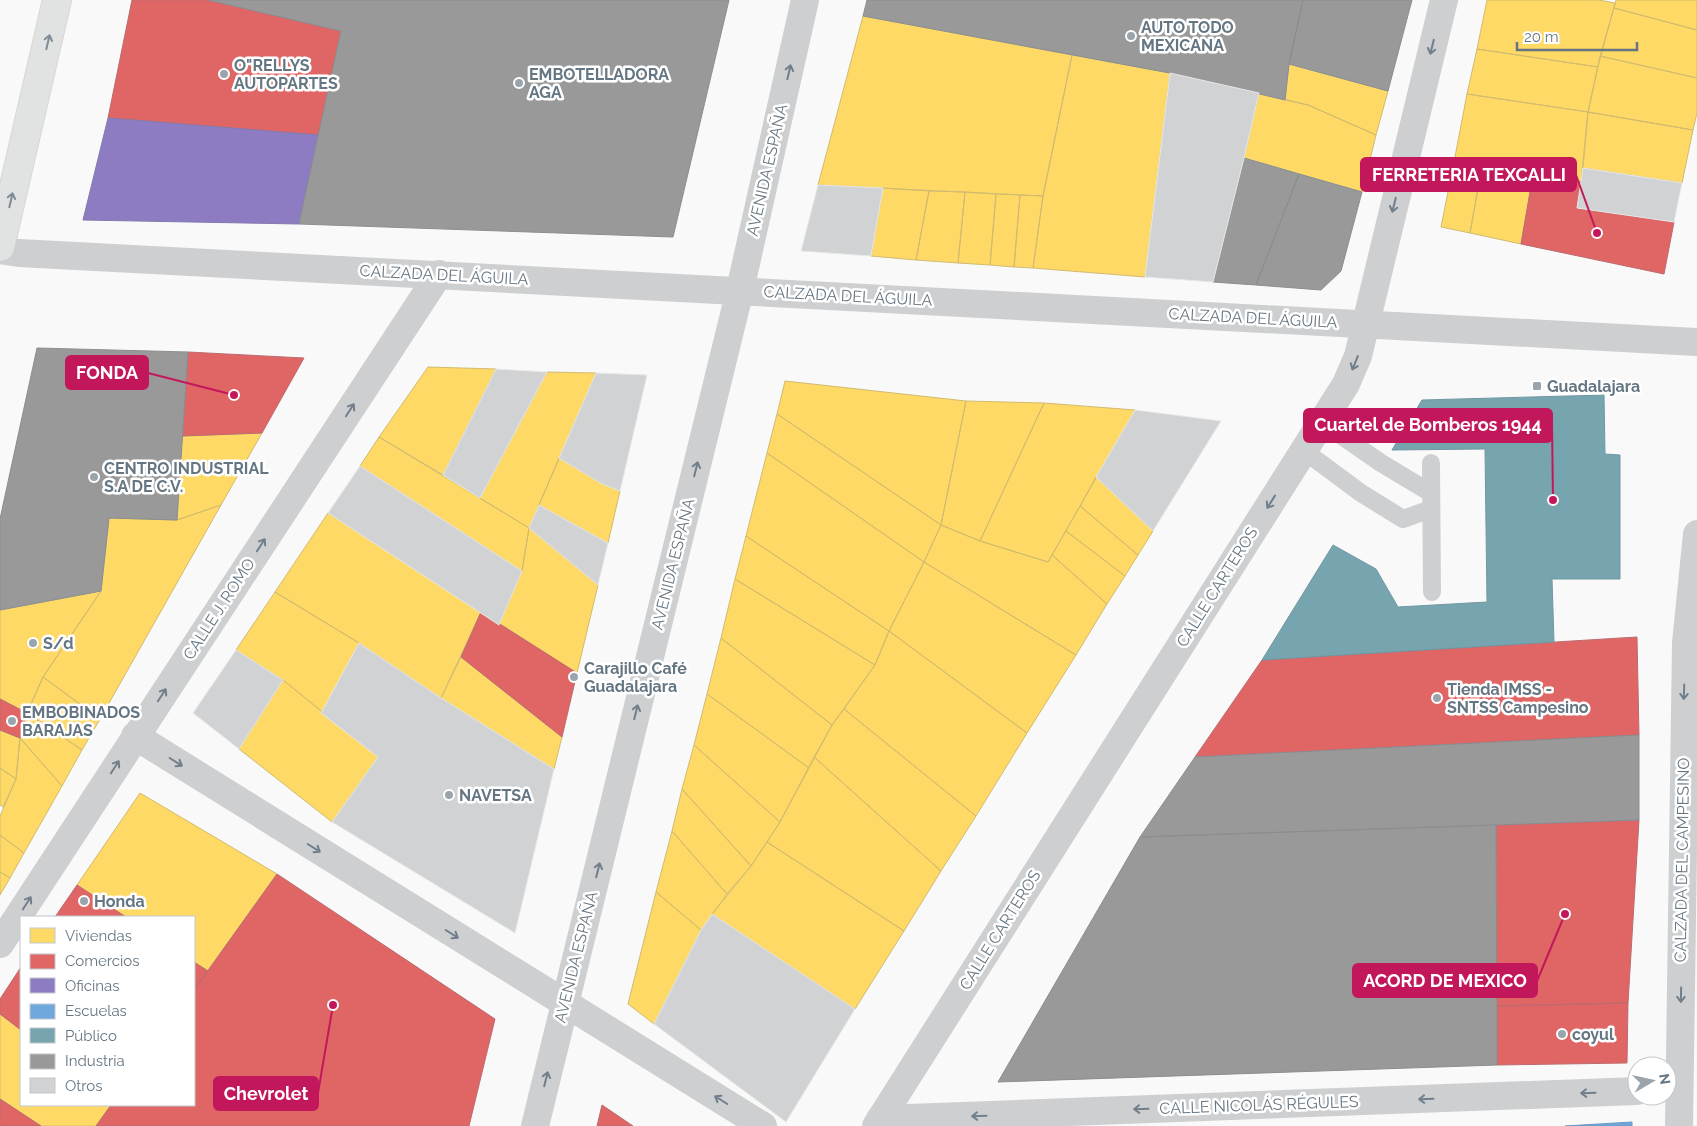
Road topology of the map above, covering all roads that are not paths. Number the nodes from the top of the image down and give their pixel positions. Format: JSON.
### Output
{"nodes":[{"id":1,"x":57,"y":0,"type":"edge"},
{"id":2,"x":805,"y":0,"type":"edge"},
{"id":3,"x":1444,"y":0,"type":"edge"},
{"id":4,"x":0,"y":249,"type":"edge"},
{"id":5,"x":439,"y":274,"type":"junction"},
{"id":6,"x":740,"y":290,"type":"junction"},
{"id":7,"x":1366,"y":324,"type":"junction"},
{"id":8,"x":1697,"y":342,"type":"edge"},
{"id":9,"x":1322,"y":422,"type":"junction"},
{"id":10,"x":1303,"y":450,"type":"junction"},
{"id":11,"x":1431,"y":463,"type":"dead end"},
{"id":12,"x":1431,"y":501,"type":"junction"},
{"id":13,"x":1697,"y":534,"type":"edge"},
{"id":14,"x":1432,"y":592,"type":"dead end"},
{"id":15,"x":135,"y":736,"type":"junction"},
{"id":16,"x":0,"y":944,"type":"edge"},
{"id":17,"x":565,"y":1004,"type":"junction"},
{"id":18,"x":1681,"y":1089,"type":"edge"},
{"id":19,"x":1627,"y":1091,"type":"edge"},
{"id":20,"x":878,"y":1123,"type":"edge"},
{"id":21,"x":535,"y":1126,"type":"edge"},
{"id":22,"x":763,"y":1126,"type":"edge"},
{"id":23,"x":1679,"y":1126,"type":"edge"}],
"edges":[{"from":4,"to":1,"type":"main road","one_way":true},
{"from":6,"to":2,"type":"street","name":"AVENIDA ESPAÑA","one_way":true},
{"from":3,"to":7,"type":"street","name":"CALLE CARTEROS","one_way":true},
{"from":4,"to":5,"type":"street","name":"CALZADA DEL ÁGUILA"},
{"from":5,"to":6,"type":"street","name":"CALZADA DEL ÁGUILA"},
{"from":15,"to":5,"type":"street","name":"CALLE J. ROMO","one_way":true},
{"from":6,"to":7,"type":"street","name":"CALZADA DEL ÁGUILA"},
{"from":17,"to":6,"type":"street","name":"AVENIDA ESPAÑA","one_way":true},
{"from":7,"to":8,"type":"street","name":"CALZADA DEL ÁGUILA"},
{"from":7,"to":9,"type":"street","name":"CALLE CARTEROS","one_way":true},
{"from":9,"to":10,"type":"street","name":"CALLE CARTEROS"},
{"from":9,"to":12,"type":"lane"},
{"from":10,"to":12,"type":"lane"},
{"from":10,"to":20,"type":"street","name":"CALLE CARTEROS","one_way":true},
{"from":11,"to":12,"type":"lane"},
{"from":12,"to":14,"type":"lane"},
{"from":13,"to":18,"type":"street","name":"CALZADA DEL CAMPESINO","one_way":true},
{"from":16,"to":15,"type":"street","name":"CALLE J. ROMO","one_way":true},
{"from":15,"to":17,"type":"street","one_way":true},
{"from":21,"to":17,"type":"street","name":"AVENIDA ESPAÑA","one_way":true},
{"from":22,"to":17,"type":"street","one_way":true},
{"from":18,"to":23,"type":"street","name":"CALZADA DEL CAMPESINO"},
{"from":19,"to":20,"type":"street","name":"CALLE NICOLÁS RÉGULES","one_way":true}]}
